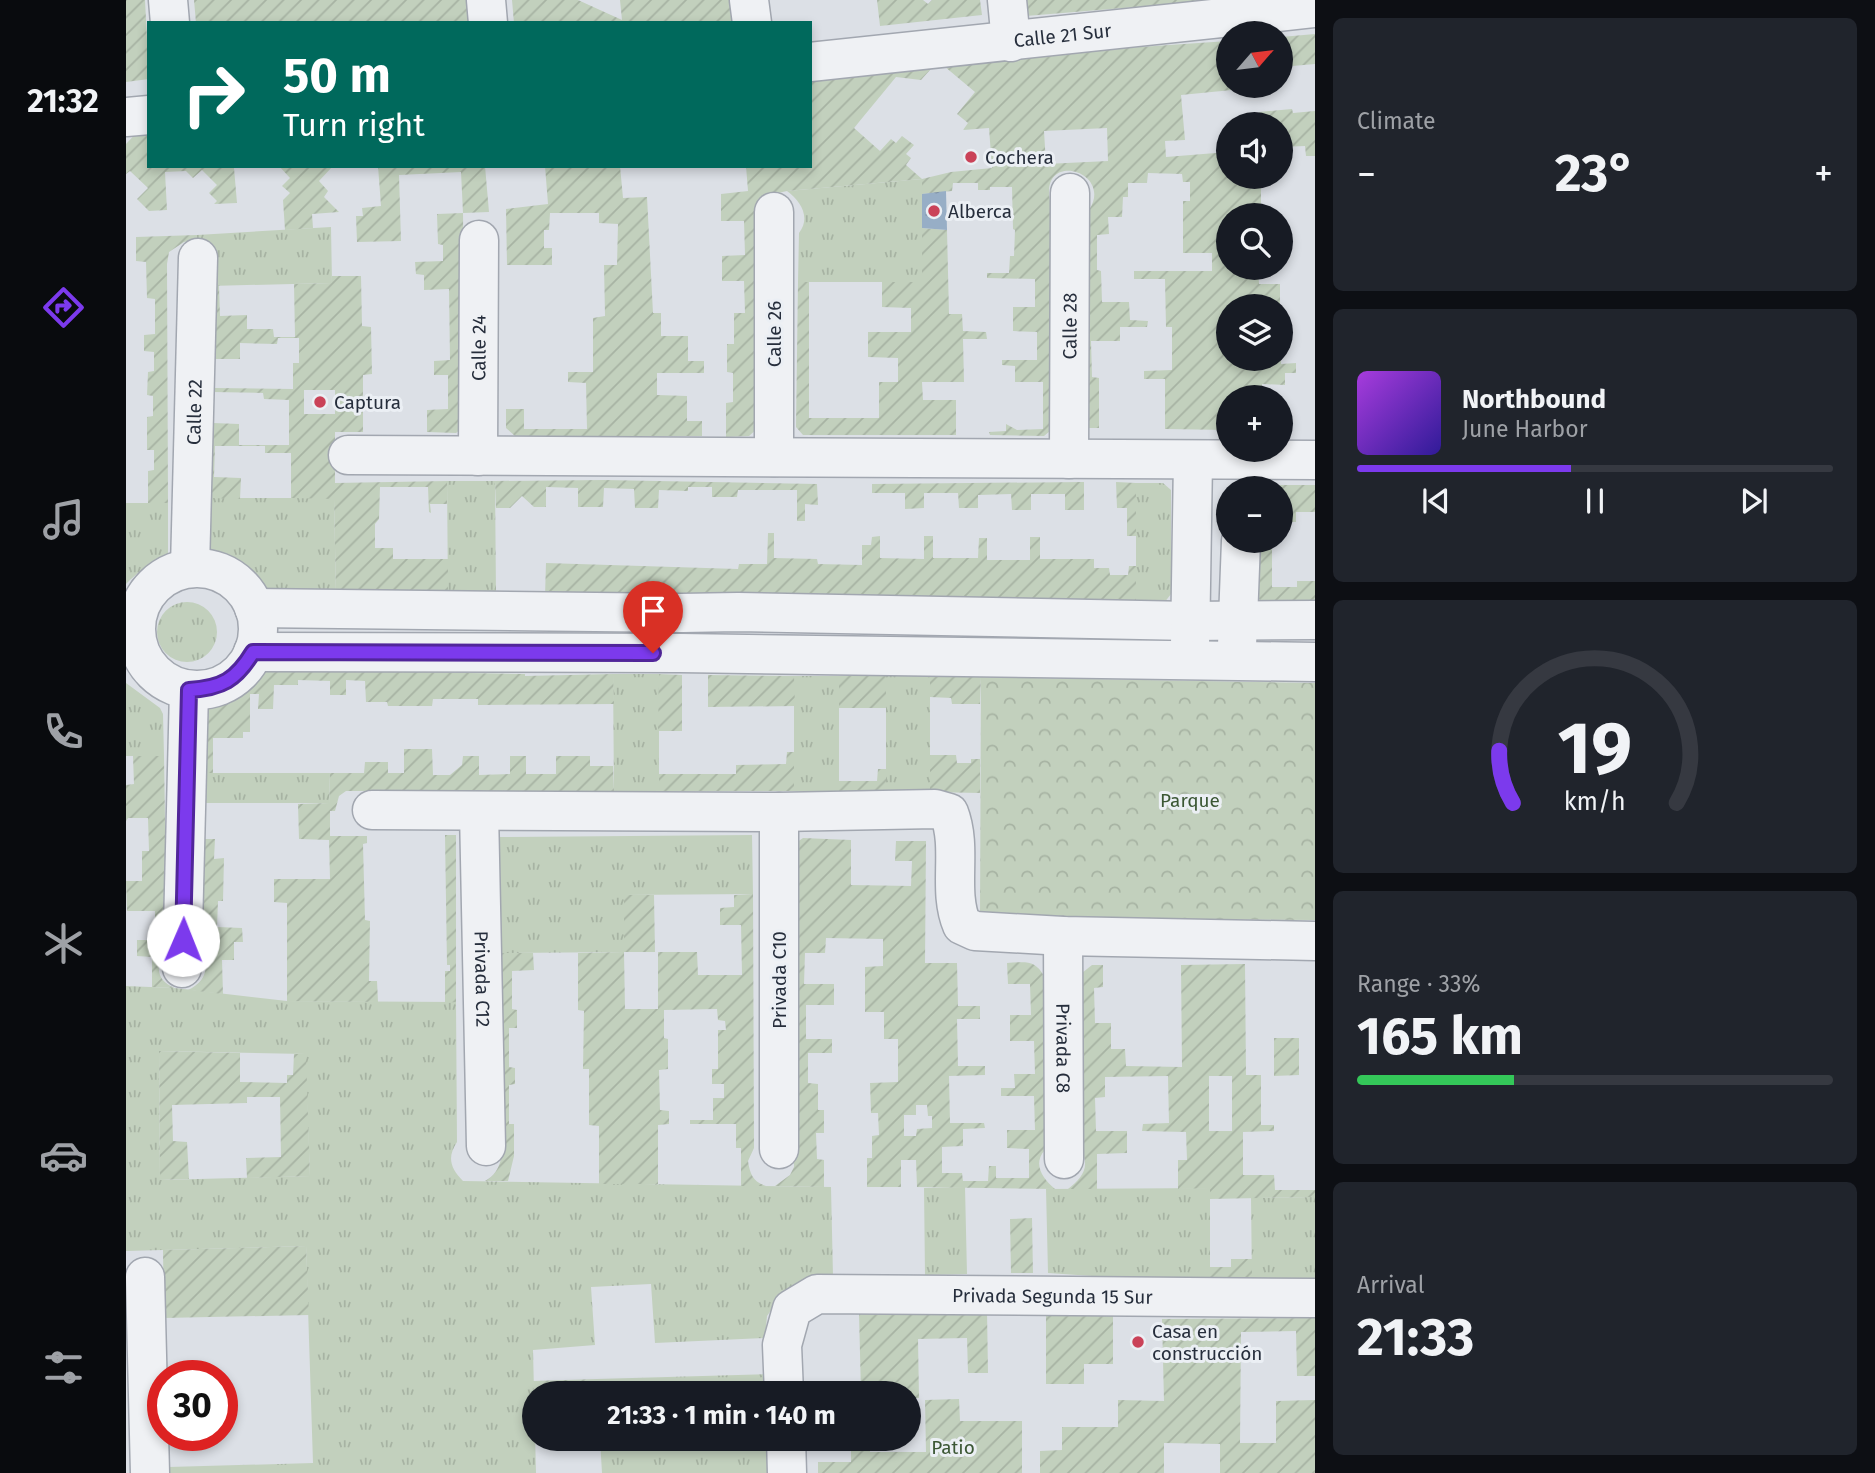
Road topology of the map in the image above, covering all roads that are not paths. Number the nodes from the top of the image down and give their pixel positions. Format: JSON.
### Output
{"nodes":[{"id":1,"x":168,"y":0,"type":"edge"},
{"id":2,"x":486,"y":0,"type":"edge"},
{"id":3,"x":749,"y":0,"type":"edge"},
{"id":4,"x":1007,"y":0,"type":"edge"},
{"id":5,"x":1315,"y":8,"type":"edge"},
{"id":6,"x":170,"y":21,"type":"edge"},
{"id":7,"x":488,"y":21,"type":"edge"},
{"id":8,"x":751,"y":21,"type":"edge"},
{"id":9,"x":1011,"y":42,"type":"junction"},
{"id":10,"x":812,"y":62,"type":"edge"},
{"id":11,"x":147,"y":115,"type":"edge"},
{"id":12,"x":126,"y":117,"type":"edge"},
{"id":13,"x":1070,"y":193,"type":"dead end"},
{"id":14,"x":774,"y":212,"type":"dead end"},
{"id":15,"x":479,"y":240,"type":"dead end"},
{"id":16,"x":198,"y":258,"type":"dead end"},
{"id":17,"x":348,"y":455,"type":"dead end"},
{"id":18,"x":478,"y":456,"type":"junction"},
{"id":19,"x":774,"y":457,"type":"junction"},
{"id":20,"x":1069,"y":458,"type":"junction"},
{"id":21,"x":1193,"y":460,"type":"junction"},
{"id":22,"x":1315,"y":460,"type":"edge"},
{"id":23,"x":1244,"y":474,"type":"edge"},
{"id":24,"x":1241,"y":553,"type":"edge"},
{"id":25,"x":190,"y":568,"type":"junction"},
{"id":26,"x":254,"y":608,"type":"junction"},
{"id":27,"x":738,"y":612,"type":"junction"},
{"id":28,"x":682,"y":613,"type":"junction"},
{"id":29,"x":1238,"y":620,"type":"junction"},
{"id":30,"x":1315,"y":620,"type":"edge"},
{"id":31,"x":1190,"y":621,"type":"junction"},
{"id":32,"x":131,"y":631,"type":"edge"},
{"id":33,"x":253,"y":652,"type":"junction"},
{"id":34,"x":680,"y":653,"type":"junction"},
{"id":35,"x":736,"y":654,"type":"junction"},
{"id":36,"x":1189,"y":662,"type":"junction"},
{"id":37,"x":1236,"y":662,"type":"junction"},
{"id":38,"x":1315,"y":662,"type":"edge"},
{"id":39,"x":189,"y":690,"type":"junction"},
{"id":40,"x":372,"y":810,"type":"dead end"},
{"id":41,"x":479,"y":811,"type":"junction"},
{"id":42,"x":779,"y":812,"type":"junction"},
{"id":43,"x":1063,"y":936,"type":"junction"},
{"id":44,"x":1315,"y":941,"type":"edge"},
{"id":45,"x":182,"y":968,"type":"dead end"},
{"id":46,"x":486,"y":1146,"type":"dead end"},
{"id":47,"x":779,"y":1149,"type":"dead end"},
{"id":48,"x":1064,"y":1159,"type":"dead end"},
{"id":49,"x":145,"y":1277,"type":"dead end"},
{"id":50,"x":1315,"y":1298,"type":"edge"},
{"id":51,"x":784,"y":1381,"type":"edge"},
{"id":52,"x":786,"y":1451,"type":"edge"},
{"id":53,"x":150,"y":1473,"type":"edge"},
{"id":54,"x":787,"y":1473,"type":"edge"}],
"edges":[{"from":1,"to":6,"type":"street"},
{"from":2,"to":7,"type":"street"},
{"from":3,"to":8,"type":"street"},
{"from":4,"to":9,"type":"street"},
{"from":5,"to":9,"type":"street","name":"Calle 21 Sur"},
{"from":9,"to":10,"type":"street","name":"Calle 21 Sur"},
{"from":11,"to":12,"type":"street"},
{"from":13,"to":20,"type":"street","name":"Calle 28"},
{"from":14,"to":19,"type":"street","name":"Calle 26"},
{"from":15,"to":18,"type":"street","name":"Calle 24"},
{"from":16,"to":25,"type":"street","name":"Calle 22"},
{"from":17,"to":18,"type":"street"},
{"from":18,"to":19,"type":"street"},
{"from":19,"to":20,"type":"street"},
{"from":20,"to":21,"type":"street"},
{"from":21,"to":23,"type":"street"},
{"from":21,"to":31,"type":"street"},
{"from":22,"to":23,"type":"street"},
{"from":24,"to":29,"type":"street"},
{"from":25,"to":26,"type":"street"},
{"from":25,"to":32,"type":"street"},
{"from":26,"to":28,"type":"street"},
{"from":26,"to":33,"type":"street"},
{"from":27,"to":28,"type":"street"},
{"from":27,"to":31,"type":"street"},
{"from":27,"to":35,"type":"street"},
{"from":28,"to":34,"type":"street"},
{"from":29,"to":30,"type":"street"},
{"from":29,"to":31,"type":"street"},
{"from":29,"to":37,"type":"street"},
{"from":31,"to":36,"type":"street"},
{"from":32,"to":39,"type":"street"},
{"from":33,"to":34,"type":"street"},
{"from":33,"to":39,"type":"street"},
{"from":34,"to":35,"type":"street"},
{"from":35,"to":36,"type":"street"},
{"from":36,"to":37,"type":"street"},
{"from":37,"to":38,"type":"street"},
{"from":39,"to":45,"type":"street"},
{"from":40,"to":41,"type":"street"},
{"from":41,"to":42,"type":"street"},
{"from":41,"to":46,"type":"street","name":"Privada C12"},
{"from":42,"to":43,"type":"street"},
{"from":42,"to":47,"type":"street","name":"Privada C10"},
{"from":43,"to":44,"type":"street"},
{"from":43,"to":48,"type":"street","name":"Privada C8"},
{"from":49,"to":53,"type":"street"},
{"from":50,"to":51,"type":"street","name":"Privada Segunda 15 Sur"},
{"from":52,"to":54,"type":"street"}]}
